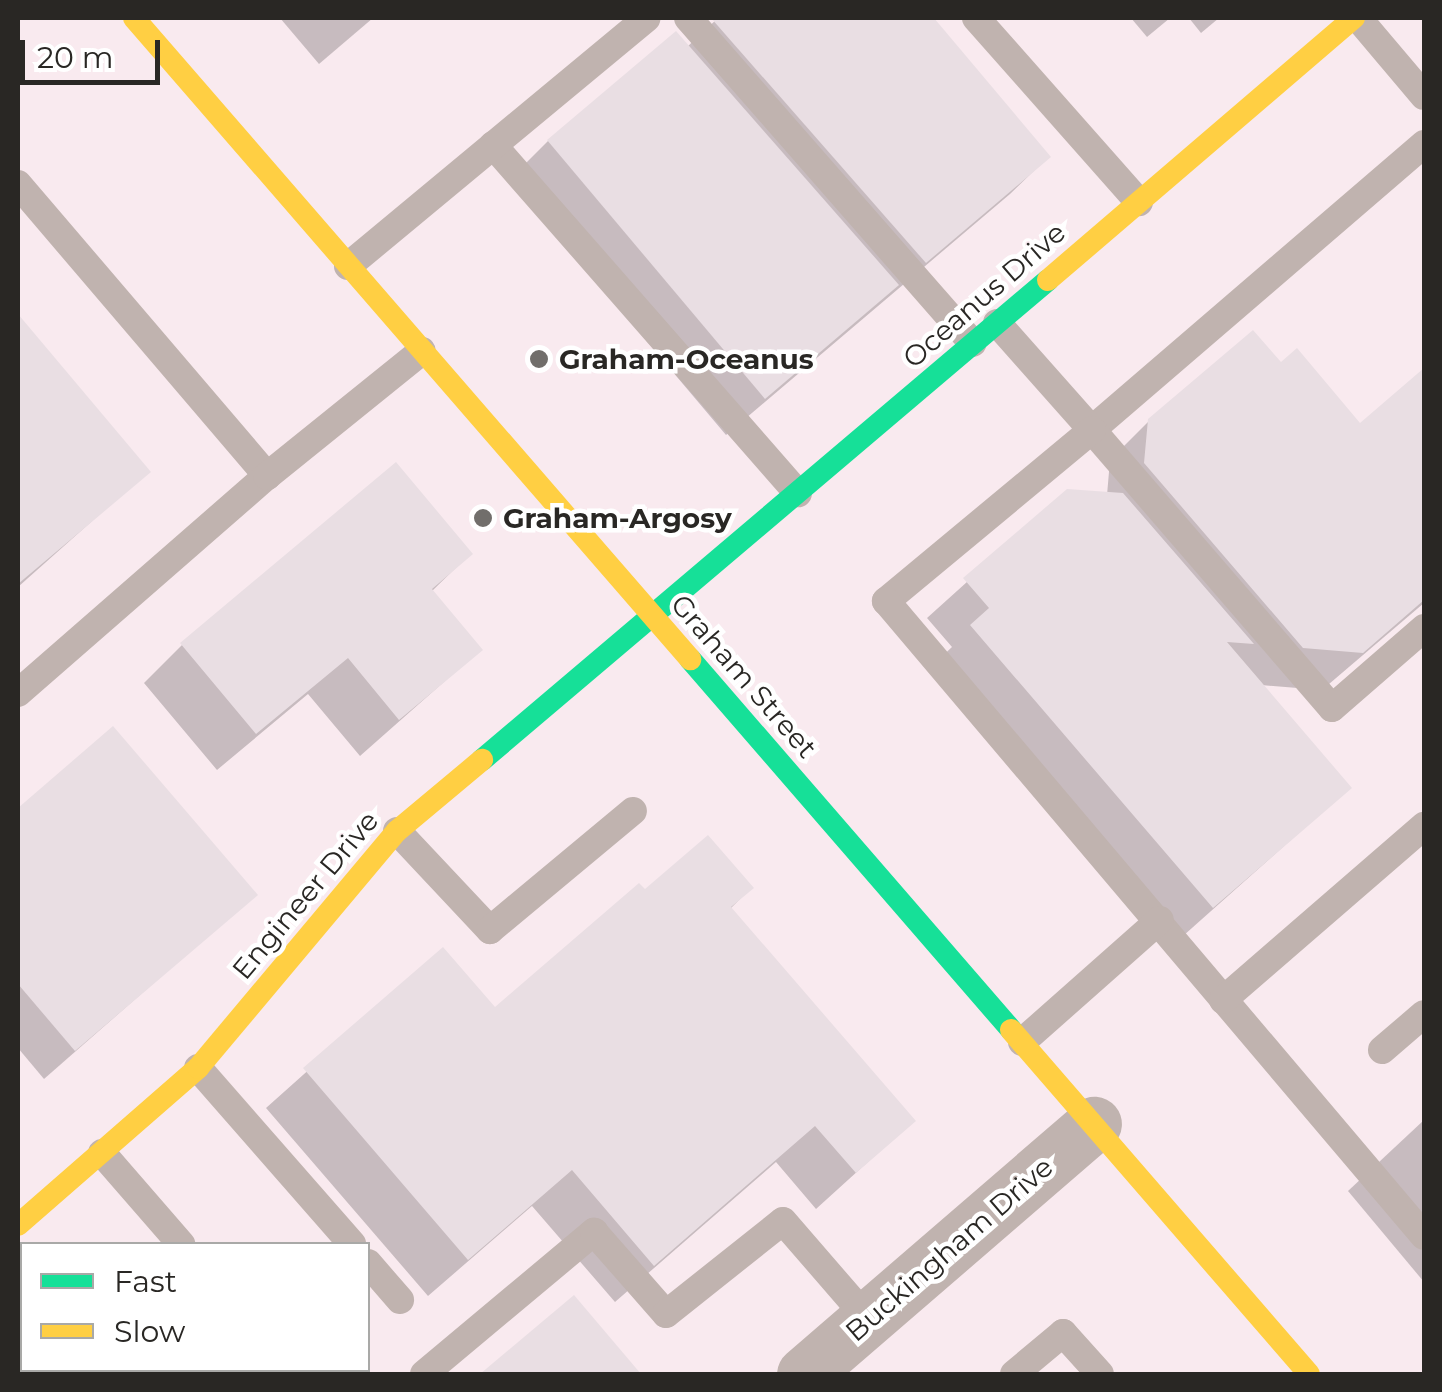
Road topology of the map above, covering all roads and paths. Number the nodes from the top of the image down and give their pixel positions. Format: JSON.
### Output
{"nodes":[{"id":1,"x":134,"y":18,"type":"edge"},
{"id":2,"x":647,"y":18,"type":"edge"},
{"id":3,"x":688,"y":18,"type":"edge"},
{"id":4,"x":976,"y":18,"type":"edge"},
{"id":5,"x":1356,"y":18,"type":"edge"},
{"id":6,"x":1424,"y":96,"type":"edge"},
{"id":7,"x":1424,"y":144,"type":"edge"},
{"id":8,"x":493,"y":145,"type":"junction"},
{"id":9,"x":18,"y":184,"type":"edge"},
{"id":10,"x":1139,"y":202,"type":"junction"},
{"id":11,"x":348,"y":266,"type":"junction"},
{"id":12,"x":997,"y":323,"type":"junction"},
{"id":13,"x":973,"y":343,"type":"junction"},
{"id":14,"x":422,"y":351,"type":"junction"},
{"id":15,"x":1092,"y":430,"type":"junction"},
{"id":16,"x":266,"y":476,"type":"junction"},
{"id":17,"x":798,"y":494,"type":"junction"},
{"id":18,"x":653,"y":618,"type":"junction"},
{"id":19,"x":1424,"y":628,"type":"edge"},
{"id":20,"x":18,"y":693,"type":"edge"},
{"id":21,"x":633,"y":811,"type":"dead end"},
{"id":22,"x":1424,"y":826,"type":"edge"},
{"id":23,"x":396,"y":831,"type":"junction"},
{"id":24,"x":1160,"y":920,"type":"junction"},
{"id":25,"x":1223,"y":1000,"type":"junction"},
{"id":26,"x":1424,"y":1014,"type":"edge"},
{"id":27,"x":1022,"y":1042,"type":"junction"},
{"id":28,"x":1382,"y":1050,"type":"dead end"},
{"id":29,"x":198,"y":1068,"type":"junction"},
{"id":30,"x":1094,"y":1124,"type":"junction"},
{"id":31,"x":102,"y":1153,"type":"junction"},
{"id":32,"x":18,"y":1225,"type":"edge"},
{"id":33,"x":1424,"y":1236,"type":"edge"},
{"id":34,"x":179,"y":1242,"type":"edge"},
{"id":35,"x":350,"y":1242,"type":"edge"},
{"id":36,"x":370,"y":1264,"type":"edge"},
{"id":37,"x":400,"y":1300,"type":"dead end"},
{"id":38,"x":868,"y":1319,"type":"junction"},
{"id":39,"x":424,"y":1374,"type":"edge"},
{"id":40,"x":804,"y":1374,"type":"edge"},
{"id":41,"x":1014,"y":1374,"type":"edge"},
{"id":42,"x":1100,"y":1374,"type":"edge"},
{"id":43,"x":1309,"y":1374,"type":"edge"}],
"edges":[{"from":1,"to":11,"type":"street","name":"Graham Street"},
{"from":2,"to":8,"type":"lane"},
{"from":3,"to":13,"type":"lane"},
{"from":4,"to":10,"type":"lane"},
{"from":5,"to":6,"type":"lane"},
{"from":5,"to":10,"type":"street","name":"Oceanus Drive"},
{"from":7,"to":15,"type":"lane"},
{"from":8,"to":11,"type":"lane"},
{"from":8,"to":17,"type":"lane"},
{"from":9,"to":16,"type":"lane"},
{"from":10,"to":12,"type":"street","name":"Oceanus Drive"},
{"from":11,"to":14,"type":"street","name":"Graham Street"},
{"from":12,"to":13,"type":"street","name":"Oceanus Drive"},
{"from":12,"to":15,"type":"lane"},
{"from":13,"to":17,"type":"street","name":"Oceanus Drive"},
{"from":14,"to":16,"type":"lane"},
{"from":14,"to":18,"type":"street","name":"Graham Street"},
{"from":15,"to":19,"type":"lane"},
{"from":15,"to":24,"type":"lane"},
{"from":16,"to":20,"type":"lane"},
{"from":17,"to":18,"type":"street","name":"Oceanus Drive"},
{"from":18,"to":23,"type":"street","name":"Engineer Drive"},
{"from":18,"to":27,"type":"street","name":"Graham Street"},
{"from":21,"to":23,"type":"lane"},
{"from":22,"to":25,"type":"lane"},
{"from":23,"to":29,"type":"street","name":"Engineer Drive"},
{"from":24,"to":25,"type":"lane"},
{"from":24,"to":27,"type":"lane"},
{"from":25,"to":33,"type":"lane"},
{"from":26,"to":28,"type":"lane"},
{"from":27,"to":30,"type":"street","name":"Graham Street"},
{"from":29,"to":31,"type":"street","name":"Engineer Drive"},
{"from":29,"to":35,"type":"lane"},
{"from":30,"to":38,"type":"street","name":"Buckingham Drive"},
{"from":30,"to":43,"type":"street","name":"Graham Street"},
{"from":31,"to":32,"type":"street","name":"Engineer Drive"},
{"from":31,"to":34,"type":"lane"},
{"from":36,"to":37,"type":"lane"},
{"from":38,"to":39,"type":"lane"},
{"from":38,"to":40,"type":"street","name":"Buckingham Drive"},
{"from":41,"to":42,"type":"lane"}]}
